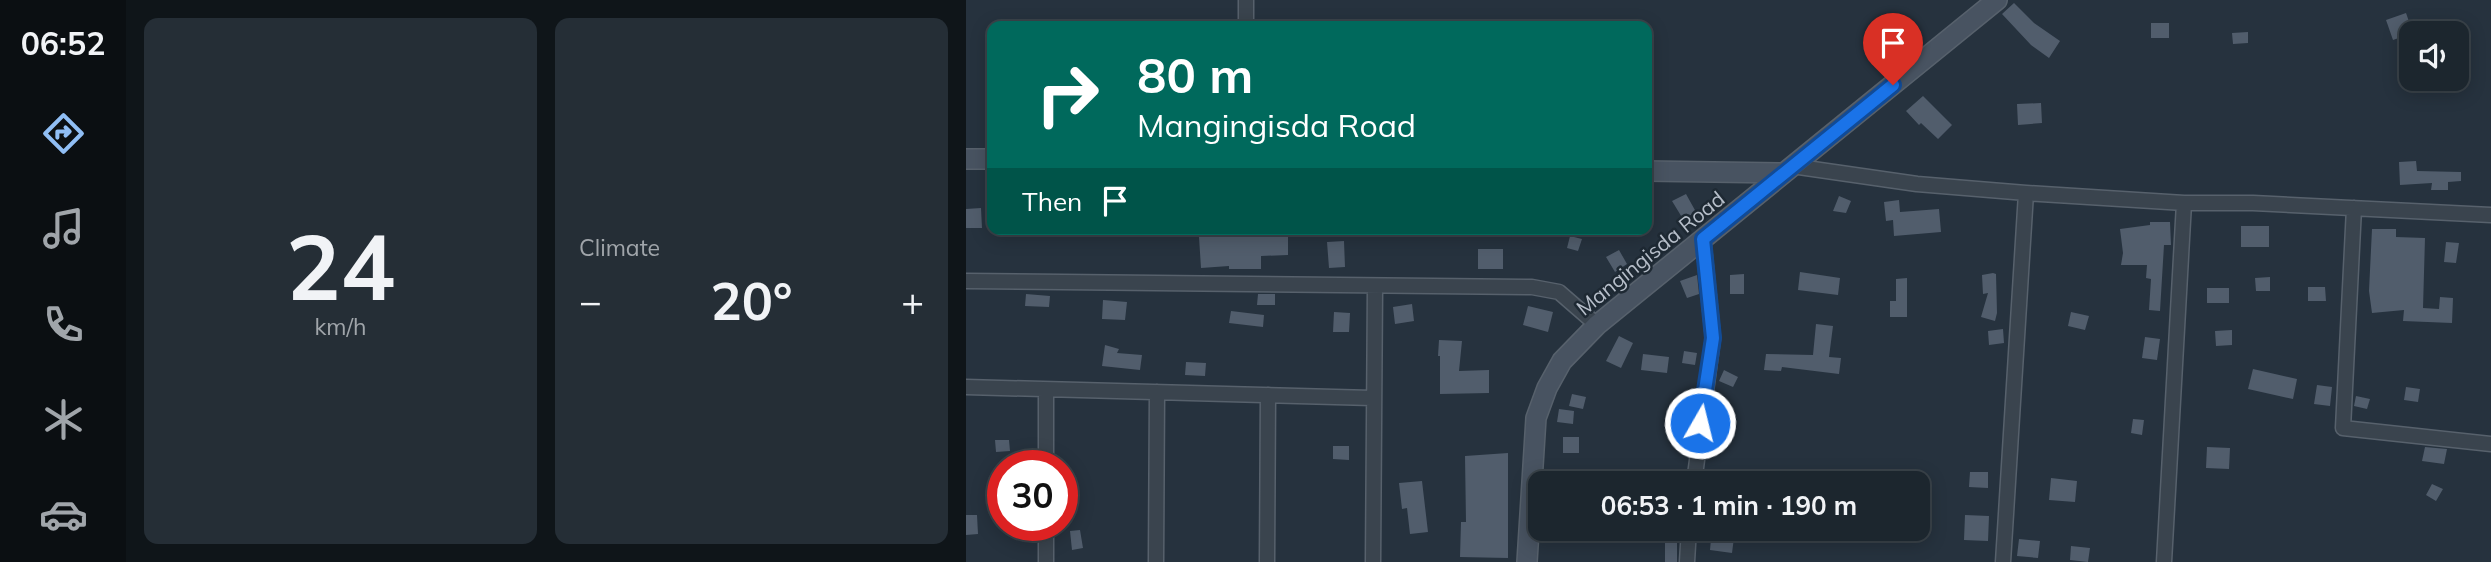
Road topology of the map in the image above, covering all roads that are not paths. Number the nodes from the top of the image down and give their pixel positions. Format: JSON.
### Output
{"nodes":[{"id":1,"x":1246,"y":0,"type":"edge"},
{"id":2,"x":1997,"y":0,"type":"edge"},
{"id":3,"x":1246,"y":21,"type":"edge"},
{"id":4,"x":966,"y":159,"type":"edge"},
{"id":5,"x":987,"y":159,"type":"edge"},
{"id":6,"x":1788,"y":169,"type":"junction"},
{"id":7,"x":1652,"y":171,"type":"edge"},
{"id":8,"x":2026,"y":193,"type":"junction"},
{"id":9,"x":2184,"y":203,"type":"junction"},
{"id":10,"x":2354,"y":208,"type":"junction"},
{"id":11,"x":2491,"y":215,"type":"edge"},
{"id":12,"x":1703,"y":239,"type":"junction"},
{"id":13,"x":966,"y":281,"type":"edge"},
{"id":14,"x":1374,"y":287,"type":"junction"},
{"id":15,"x":1597,"y":325,"type":"junction"},
{"id":16,"x":966,"y":387,"type":"edge"},
{"id":17,"x":1046,"y":390,"type":"junction"},
{"id":18,"x":1157,"y":392,"type":"junction"},
{"id":19,"x":1268,"y":395,"type":"junction"},
{"id":20,"x":1372,"y":398,"type":"junction"},
{"id":21,"x":2491,"y":444,"type":"edge"},
{"id":22,"x":1046,"y":450,"type":"edge"},
{"id":23,"x":1696,"y":471,"type":"edge"},
{"id":24,"x":1046,"y":541,"type":"edge"},
{"id":25,"x":1688,"y":541,"type":"edge"},
{"id":26,"x":1046,"y":562,"type":"edge"},
{"id":27,"x":1156,"y":562,"type":"edge"},
{"id":28,"x":1267,"y":562,"type":"edge"},
{"id":29,"x":1373,"y":562,"type":"edge"},
{"id":30,"x":1527,"y":562,"type":"edge"},
{"id":31,"x":1687,"y":562,"type":"edge"},
{"id":32,"x":2003,"y":562,"type":"edge"},
{"id":33,"x":2164,"y":562,"type":"edge"}],
"edges":[{"from":1,"to":3,"type":"street"},
{"from":2,"to":6,"type":"street","name":"Mangingisda Road"},
{"from":4,"to":5,"type":"street"},
{"from":6,"to":7,"type":"street"},
{"from":6,"to":8,"type":"street"},
{"from":6,"to":12,"type":"street","name":"Mangingisda Road"},
{"from":8,"to":9,"type":"street"},
{"from":8,"to":32,"type":"street"},
{"from":9,"to":10,"type":"street"},
{"from":9,"to":33,"type":"street"},
{"from":10,"to":11,"type":"street"},
{"from":10,"to":21,"type":"street"},
{"from":12,"to":15,"type":"street","name":"Mangingisda Road"},
{"from":12,"to":23,"type":"street"},
{"from":13,"to":14,"type":"street"},
{"from":14,"to":15,"type":"street"},
{"from":14,"to":20,"type":"street"},
{"from":15,"to":30,"type":"street","name":"Mangingisda Road"},
{"from":16,"to":17,"type":"street"},
{"from":17,"to":18,"type":"street"},
{"from":17,"to":22,"type":"street"},
{"from":18,"to":19,"type":"street"},
{"from":18,"to":27,"type":"street"},
{"from":19,"to":20,"type":"street"},
{"from":19,"to":28,"type":"street"},
{"from":20,"to":29,"type":"street"},
{"from":24,"to":26,"type":"street"},
{"from":25,"to":31,"type":"street"}]}
